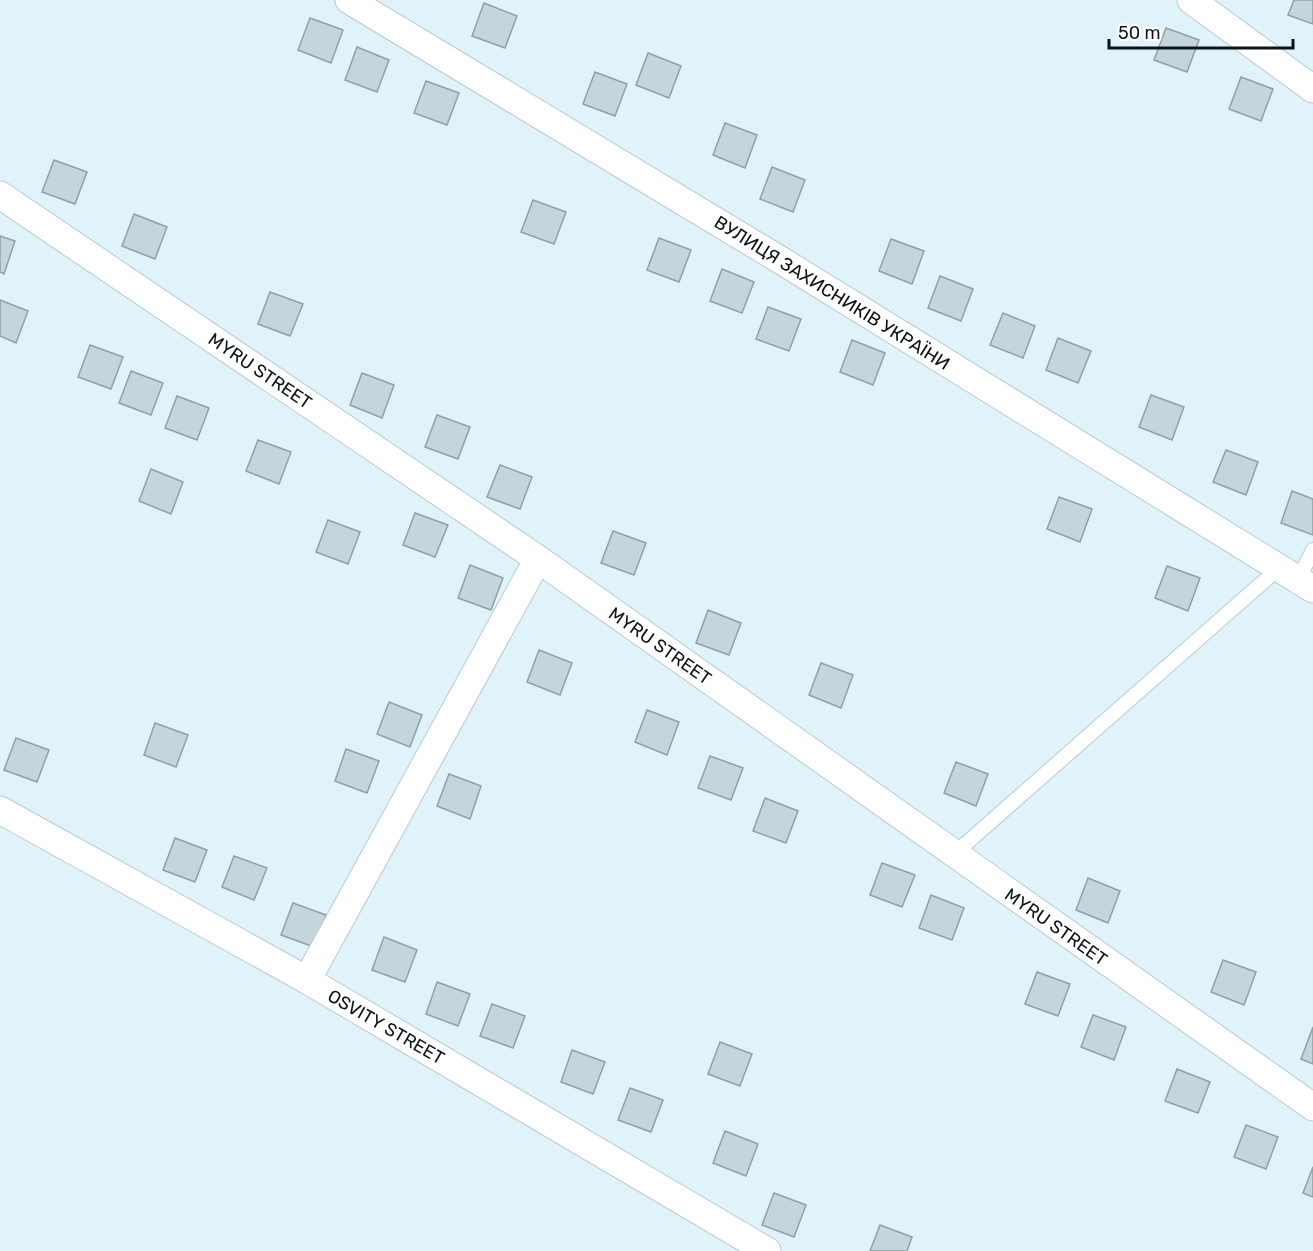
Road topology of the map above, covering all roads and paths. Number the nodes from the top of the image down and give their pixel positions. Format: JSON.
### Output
{"nodes":[{"id":1,"x":349,"y":0,"type":"edge"},
{"id":2,"x":1191,"y":0,"type":"edge"},
{"id":3,"x":1313,"y":89,"type":"edge"},
{"id":4,"x":0,"y":195,"type":"edge"},
{"id":5,"x":1313,"y":550,"type":"edge"},
{"id":6,"x":538,"y":559,"type":"junction"},
{"id":7,"x":1297,"y":579,"type":"edge"},
{"id":8,"x":0,"y":810,"type":"edge"},
{"id":9,"x":953,"y":855,"type":"junction"},
{"id":10,"x":307,"y":980,"type":"junction"},
{"id":11,"x":1313,"y":1107,"type":"edge"},
{"id":12,"x":767,"y":1251,"type":"edge"}],
"edges":[{"from":1,"to":7,"type":"street","name":"ВУЛИЦЯ ЗАХИСНИКІВ УКРАЇНИ"},
{"from":2,"to":3,"type":"street"},
{"from":4,"to":6,"type":"street","name":"MYRU STREET"},
{"from":5,"to":7,"type":"lane"},
{"from":6,"to":9,"type":"street","name":"MYRU STREET"},
{"from":6,"to":10,"type":"street"},
{"from":7,"to":9,"type":"lane"},
{"from":8,"to":10,"type":"street","name":"OSVITY STREET"},
{"from":9,"to":11,"type":"street","name":"MYRU STREET"},
{"from":10,"to":12,"type":"street","name":"OSVITY STREET"}]}
